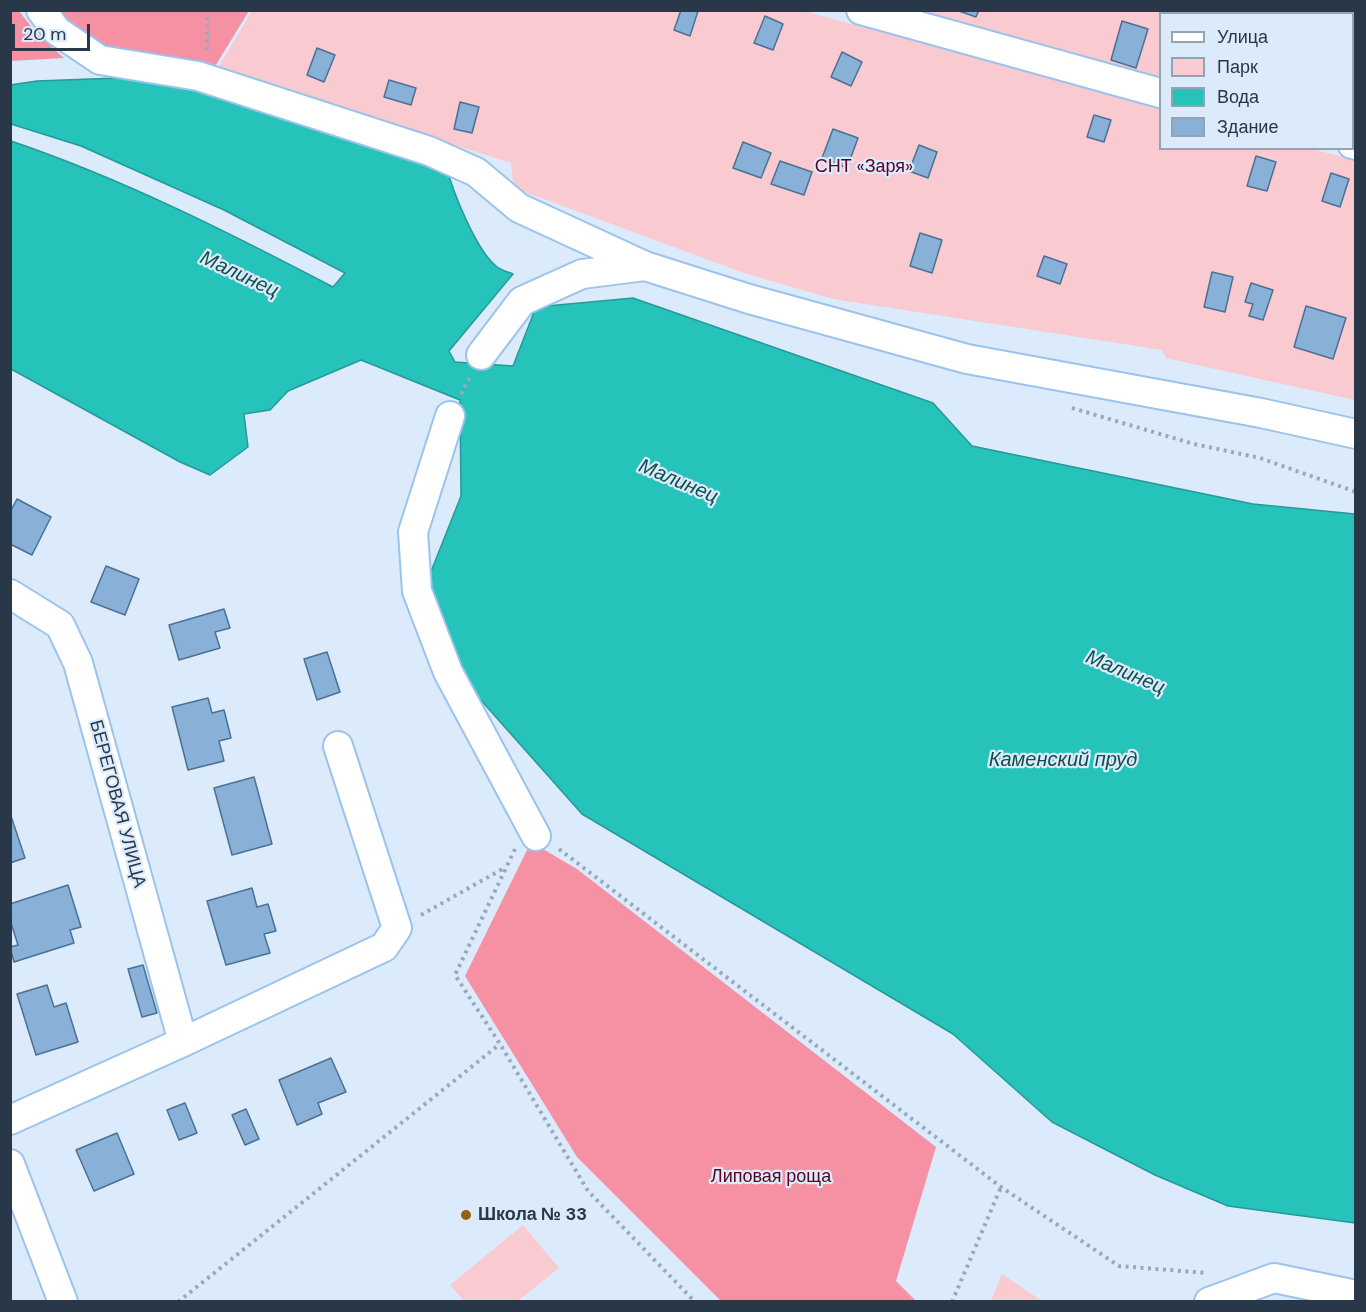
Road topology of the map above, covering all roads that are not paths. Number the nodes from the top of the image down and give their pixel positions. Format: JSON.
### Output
{"nodes":[{"id":1,"x":41,"y":10,"type":"edge"},
{"id":2,"x":861,"y":10,"type":"edge"},
{"id":3,"x":1159,"y":92,"type":"edge"},
{"id":4,"x":645,"y":266,"type":"junction"},
{"id":5,"x":481,"y":355,"type":"road end"},
{"id":6,"x":450,"y":416,"type":"road end"},
{"id":7,"x":1356,"y":434,"type":"edge"},
{"id":8,"x":10,"y":594,"type":"edge"},
{"id":9,"x":338,"y":746,"type":"dead end"},
{"id":10,"x":536,"y":836,"type":"road end"},
{"id":11,"x":183,"y":1042,"type":"junction"},
{"id":12,"x":10,"y":1120,"type":"edge"},
{"id":13,"x":10,"y":1164,"type":"edge"},
{"id":14,"x":1356,"y":1295,"type":"edge"},
{"id":15,"x":63,"y":1302,"type":"edge"},
{"id":16,"x":1209,"y":1302,"type":"edge"}],
"edges":[{"from":1,"to":4,"type":"street"},
{"from":2,"to":3,"type":"street"},
{"from":4,"to":5,"type":"street"},
{"from":4,"to":7,"type":"street"},
{"from":6,"to":10,"type":"street"},
{"from":8,"to":11,"type":"street","name":"БЕРЕГОВАЯ УЛИЦА"},
{"from":9,"to":11,"type":"street"},
{"from":11,"to":12,"type":"street"},
{"from":13,"to":15,"type":"street"},
{"from":14,"to":16,"type":"street"}]}
